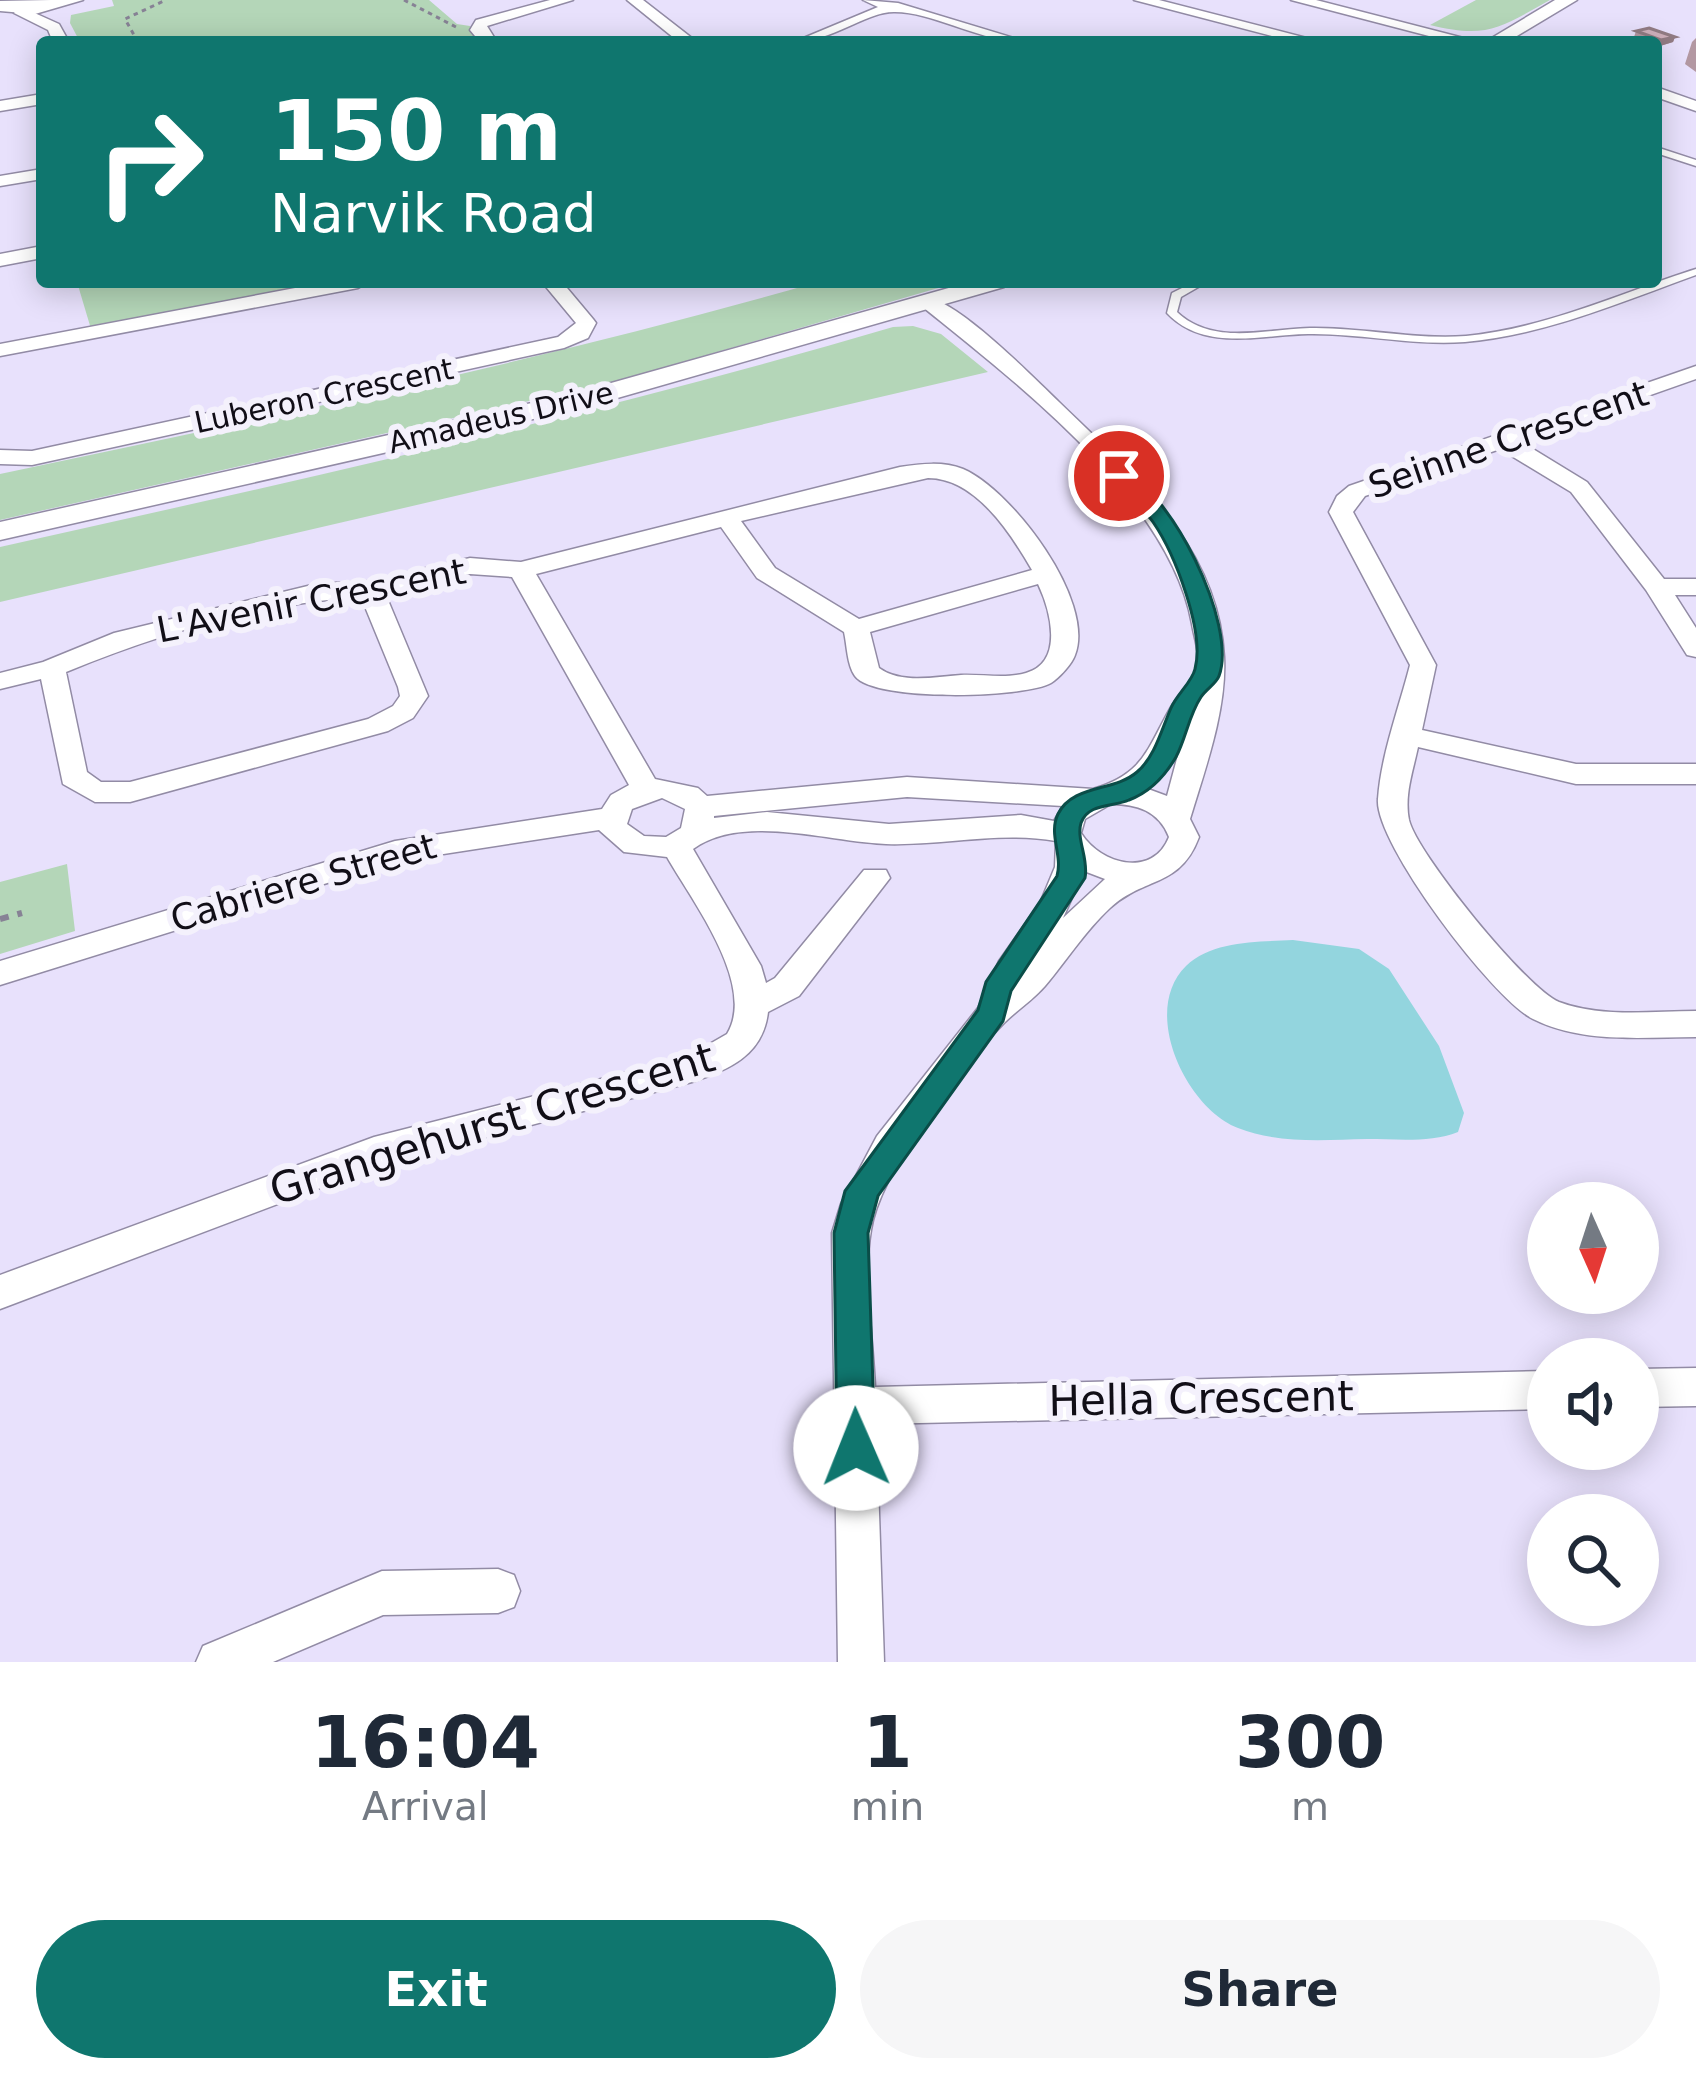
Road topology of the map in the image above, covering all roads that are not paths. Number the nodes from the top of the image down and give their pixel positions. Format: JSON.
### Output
{"nodes":[{"id":1,"x":566,"y":0,"type":"edge"},
{"id":2,"x":634,"y":0,"type":"edge"},
{"id":3,"x":870,"y":0,"type":"edge"},
{"id":4,"x":1141,"y":0,"type":"edge"},
{"id":5,"x":1298,"y":0,"type":"edge"},
{"id":6,"x":1568,"y":0,"type":"edge"},
{"id":7,"x":69,"y":2,"type":"edge"},
{"id":8,"x":893,"y":6,"type":"junction"},
{"id":9,"x":6,"y":8,"type":"edge"},
{"id":10,"x":58,"y":34,"type":"edge"},
{"id":11,"x":484,"y":36,"type":"edge"},
{"id":12,"x":681,"y":36,"type":"edge"},
{"id":13,"x":817,"y":36,"type":"edge"},
{"id":14,"x":998,"y":36,"type":"edge"},
{"id":15,"x":1289,"y":36,"type":"edge"},
{"id":16,"x":1446,"y":36,"type":"edge"},
{"id":17,"x":1505,"y":36,"type":"edge"},
{"id":18,"x":1662,"y":94,"type":"edge"},
{"id":19,"x":36,"y":101,"type":"edge"},
{"id":20,"x":0,"y":106,"type":"edge"},
{"id":21,"x":1696,"y":106,"type":"edge"},
{"id":22,"x":1662,"y":152,"type":"edge"},
{"id":23,"x":1696,"y":163,"type":"edge"},
{"id":24,"x":36,"y":175,"type":"edge"},
{"id":25,"x":0,"y":181,"type":"edge"},
{"id":26,"x":36,"y":253,"type":"edge"},
{"id":27,"x":0,"y":260,"type":"edge"},
{"id":28,"x":1696,"y":272,"type":"edge"},
{"id":29,"x":1662,"y":284,"type":"edge"},
{"id":30,"x":326,"y":288,"type":"edge"},
{"id":31,"x":563,"y":288,"type":"edge"},
{"id":32,"x":978,"y":288,"type":"edge"},
{"id":33,"x":1191,"y":288,"type":"edge"},
{"id":34,"x":1650,"y":288,"type":"edge"},
{"id":35,"x":931,"y":304,"type":"junction"},
{"id":36,"x":0,"y":350,"type":"edge"},
{"id":37,"x":1696,"y":372,"type":"edge"},
{"id":38,"x":1503,"y":441,"type":"junction"},
{"id":39,"x":0,"y":457,"type":"edge"},
{"id":40,"x":728,"y":520,"type":"junction"},
{"id":41,"x":0,"y":531,"type":"edge"},
{"id":42,"x":520,"y":570,"type":"junction"},
{"id":43,"x":1047,"y":573,"type":"junction"},
{"id":44,"x":1657,"y":587,"type":"junction"},
{"id":45,"x":1696,"y":587,"type":"edge"},
{"id":46,"x":370,"y":590,"type":"junction"},
{"id":47,"x":856,"y":628,"type":"junction"},
{"id":48,"x":1696,"y":649,"type":"edge"},
{"id":49,"x":52,"y":668,"type":"junction"},
{"id":50,"x":1207,"y":676,"type":"junction"},
{"id":51,"x":0,"y":681,"type":"edge"},
{"id":52,"x":1408,"y":736,"type":"junction"},
{"id":53,"x":1696,"y":774,"type":"edge"},
{"id":54,"x":950,"y":788,"type":"junction"},
{"id":55,"x":646,"y":789,"type":"junction"},
{"id":56,"x":1106,"y":796,"type":"junction"},
{"id":57,"x":611,"y":818,"type":"junction"},
{"id":58,"x":1176,"y":818,"type":"junction"},
{"id":59,"x":690,"y":827,"type":"junction"},
{"id":60,"x":957,"y":827,"type":"junction"},
{"id":61,"x":1068,"y":838,"type":"junction"},
{"id":62,"x":1143,"y":873,"type":"junction"},
{"id":63,"x":874,"y":878,"type":"dead end"},
{"id":64,"x":0,"y":973,"type":"edge"},
{"id":65,"x":755,"y":1004,"type":"junction"},
{"id":66,"x":993,"y":1013,"type":"junction"},
{"id":67,"x":1696,"y":1024,"type":"edge"},
{"id":68,"x":0,"y":1292,"type":"edge"},
{"id":69,"x":1696,"y":1387,"type":"edge"},
{"id":70,"x":1659,"y":1388,"type":"edge"},
{"id":71,"x":1527,"y":1390,"type":"edge"},
{"id":72,"x":855,"y":1406,"type":"junction"},
{"id":73,"x":498,"y":1591,"type":"dead end"},
{"id":74,"x":219,"y":1662,"type":"edge"},
{"id":75,"x":861,"y":1662,"type":"edge"}],
"edges":[{"from":1,"to":11,"type":"street"},
{"from":2,"to":12,"type":"street"},
{"from":3,"to":8,"type":"street"},
{"from":4,"to":15,"type":"street"},
{"from":5,"to":16,"type":"street"},
{"from":6,"to":17,"type":"street"},
{"from":7,"to":9,"type":"street"},
{"from":7,"to":10,"type":"street"},
{"from":8,"to":13,"type":"street"},
{"from":8,"to":14,"type":"street"},
{"from":9,"to":10,"type":"street"},
{"from":18,"to":21,"type":"street"},
{"from":19,"to":20,"type":"street"},
{"from":22,"to":23,"type":"lane"},
{"from":24,"to":25,"type":"street"},
{"from":26,"to":27,"type":"street"},
{"from":28,"to":29,"type":"lane"},
{"from":30,"to":36,"type":"street"},
{"from":31,"to":39,"type":"street","name":"Luberon Crescent"},
{"from":32,"to":35,"type":"street","name":"Amadeus Drive"},
{"from":33,"to":34,"type":"lane"},
{"from":35,"to":41,"type":"street","name":"Amadeus Drive"},
{"from":35,"to":50,"type":"street"},
{"from":37,"to":38,"type":"street","name":"Seinne Crescent"},
{"from":38,"to":44,"type":"street"},
{"from":38,"to":52,"type":"street","name":"Seinne Crescent"},
{"from":40,"to":42,"type":"street","name":"L'Avenir Crescent"},
{"from":40,"to":43,"type":"street","name":"L'Avenir Crescent"},
{"from":40,"to":47,"type":"street"},
{"from":42,"to":46,"type":"street","name":"L'Avenir Crescent"},
{"from":42,"to":55,"type":"street"},
{"from":43,"to":47,"type":"street"},
{"from":43,"to":47,"type":"street","name":"L'Avenir Crescent"},
{"from":44,"to":45,"type":"street"},
{"from":44,"to":48,"type":"street"},
{"from":46,"to":49,"type":"street","name":"L'Avenir Crescent"},
{"from":46,"to":49,"type":"street"},
{"from":49,"to":51,"type":"street","name":"L'Avenir Crescent"},
{"from":50,"to":56,"type":"street"},
{"from":50,"to":58,"type":"street"},
{"from":52,"to":53,"type":"street"},
{"from":52,"to":67,"type":"street","name":"Seinne Crescent"},
{"from":54,"to":56,"type":"street"},
{"from":54,"to":59,"type":"street"},
{"from":54,"to":60,"type":"street"},
{"from":55,"to":57,"type":"street"},
{"from":55,"to":59,"type":"street"},
{"from":56,"to":58,"type":"street"},
{"from":56,"to":61,"type":"street"},
{"from":57,"to":59,"type":"street"},
{"from":57,"to":64,"type":"street","name":"Cabriere Street"},
{"from":58,"to":62,"type":"street"},
{"from":59,"to":60,"type":"street"},
{"from":59,"to":65,"type":"street"},
{"from":60,"to":61,"type":"street"},
{"from":61,"to":62,"type":"street"},
{"from":61,"to":66,"type":"street"},
{"from":62,"to":66,"type":"street"},
{"from":63,"to":65,"type":"street","name":"Grangehurst Crescent"},
{"from":65,"to":68,"type":"street","name":"Grangehurst Crescent"},
{"from":66,"to":72,"type":"street"},
{"from":69,"to":70,"type":"street"},
{"from":71,"to":72,"type":"street","name":"Hella Crescent"},
{"from":72,"to":75,"type":"street"},
{"from":73,"to":74,"type":"street"}]}
